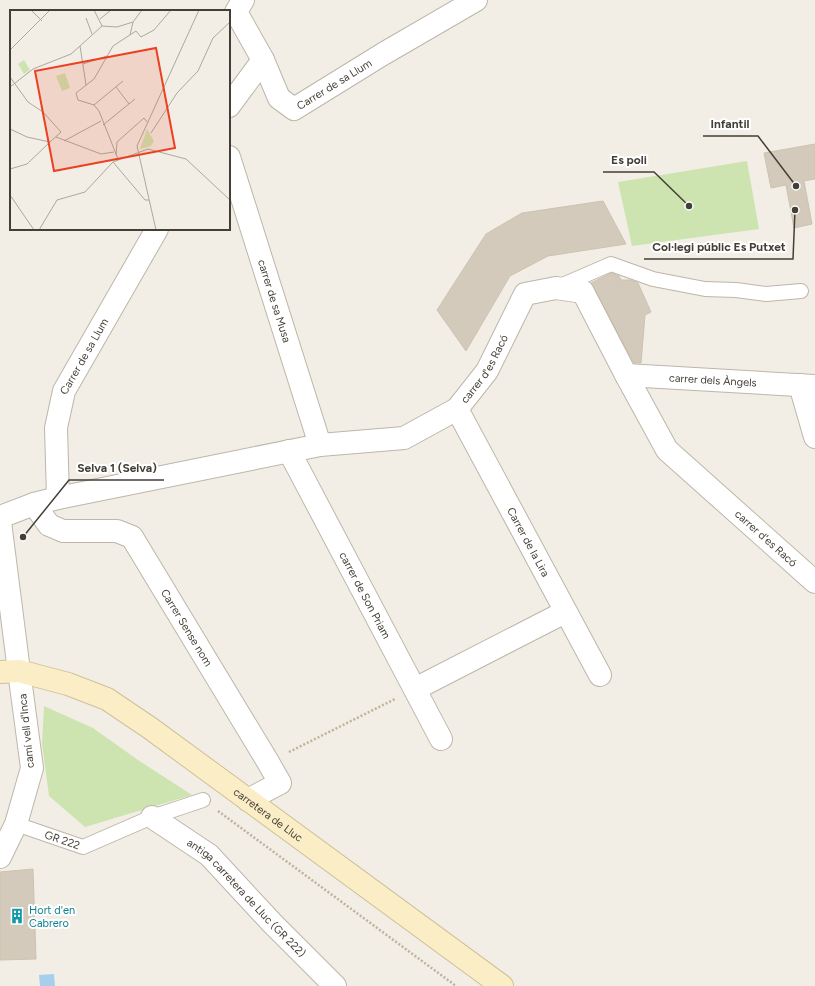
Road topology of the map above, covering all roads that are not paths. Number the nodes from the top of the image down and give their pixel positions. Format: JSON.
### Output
{"nodes":[{"id":1,"x":476,"y":0,"type":"edge"},
{"id":2,"x":234,"y":4,"type":"edge"},
{"id":3,"x":263,"y":60,"type":"junction"},
{"id":4,"x":230,"y":105,"type":"edge"},
{"id":5,"x":230,"y":160,"type":"edge"},
{"id":6,"x":156,"y":230,"type":"edge"},
{"id":7,"x":556,"y":288,"type":"junction"},
{"id":8,"x":801,"y":291,"type":"dead end"},
{"id":9,"x":626,"y":375,"type":"junction"},
{"id":10,"x":807,"y":385,"type":"edge"},
{"id":11,"x":457,"y":409,"type":"junction"},
{"id":12,"x":815,"y":436,"type":"edge"},
{"id":13,"x":320,"y":445,"type":"junction"},
{"id":14,"x":289,"y":451,"type":"junction"},
{"id":15,"x":58,"y":498,"type":"junction"},
{"id":16,"x":34,"y":504,"type":"junction"},
{"id":17,"x":0,"y":517,"type":"edge"},
{"id":18,"x":0,"y":522,"type":"edge"},
{"id":19,"x":815,"y":582,"type":"edge"},
{"id":20,"x":565,"y":612,"type":"junction"},
{"id":21,"x":10,"y":672,"type":"edge"},
{"id":22,"x":600,"y":675,"type":"dead end"},
{"id":23,"x":415,"y":689,"type":"junction"},
{"id":24,"x":441,"y":739,"type":"dead end"},
{"id":25,"x":203,"y":800,"type":"road end"},
{"id":26,"x":248,"y":800,"type":"junction"},
{"id":27,"x":152,"y":817,"type":"junction"},
{"id":28,"x":16,"y":824,"type":"junction"},
{"id":29,"x":0,"y":857,"type":"edge"},
{"id":30,"x":335,"y":986,"type":"edge"},
{"id":31,"x":502,"y":986,"type":"edge"}],
"edges":[{"from":1,"to":3,"type":"street","name":"Carrer de sa Llum"},
{"from":2,"to":3,"type":"street"},
{"from":3,"to":4,"type":"street"},
{"from":5,"to":13,"type":"street","name":"carrer de sa Musa"},
{"from":6,"to":15,"type":"street","name":"Carrer de sa Llum"},
{"from":7,"to":8,"type":"lane"},
{"from":7,"to":9,"type":"street","name":"carrer d'es Racó"},
{"from":7,"to":11,"type":"street","name":"carrer d'es Racó"},
{"from":9,"to":10,"type":"street","name":"carrer dels Àngels"},
{"from":9,"to":19,"type":"street","name":"carrer d'es Racó"},
{"from":10,"to":12,"type":"street","name":"carrer dels Àngels"},
{"from":11,"to":13,"type":"street","name":"carrer d'es Racó"},
{"from":11,"to":20,"type":"street","name":"Carrer de la Lira"},
{"from":13,"to":14,"type":"street","name":"carrer d'es Racó"},
{"from":14,"to":15,"type":"street","name":"carrer d'es Racó"},
{"from":14,"to":23,"type":"street","name":"carrer de Son Priam"},
{"from":15,"to":16,"type":"street","name":"carrer d'es Racó"},
{"from":16,"to":17,"type":"street","name":"carrer d'es Racó"},
{"from":16,"to":26,"type":"street","name":"Carrer Sense nom"},
{"from":18,"to":21,"type":"street","name":"camí vell d'Inca"},
{"from":20,"to":22,"type":"street","name":"Carrer de la Lira"},
{"from":20,"to":23,"type":"street"},
{"from":21,"to":26,"type":"main road","name":"carretera de Lluc"},
{"from":21,"to":28,"type":"street","name":"camí vell d'Inca"},
{"from":23,"to":24,"type":"street","name":"carrer de Son Priam"},
{"from":25,"to":27,"type":"lane","name":"GR 222"},
{"from":26,"to":31,"type":"main road","name":"carretera de Lluc"},
{"from":27,"to":28,"type":"lane","name":"GR 222"},
{"from":27,"to":30,"type":"street","name":"antiga carretera de Lluc (GR 222)"},
{"from":28,"to":29,"type":"street","name":"camí vell d'Inca"}]}
